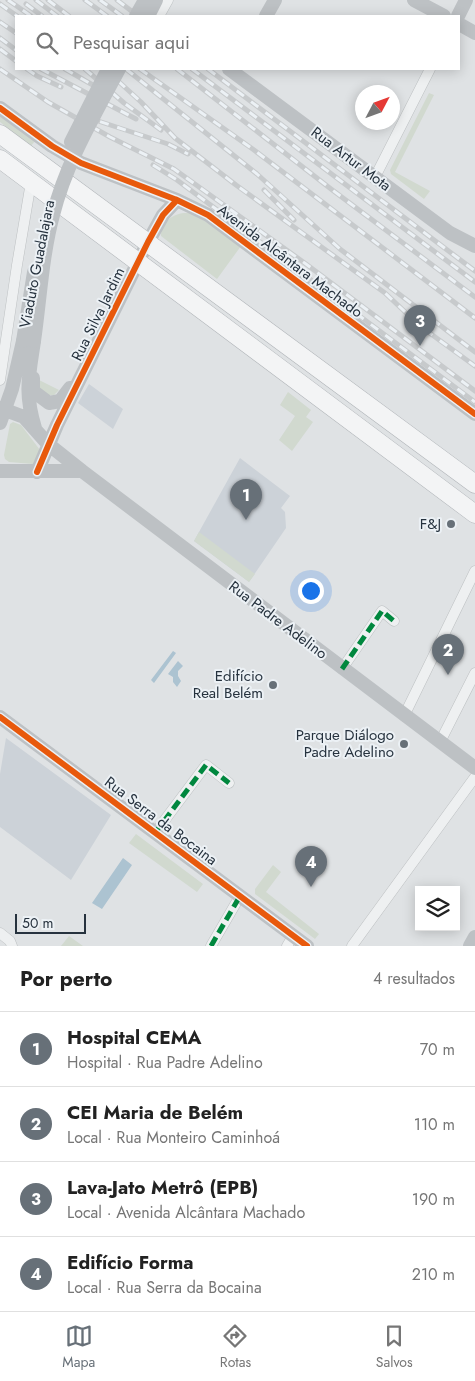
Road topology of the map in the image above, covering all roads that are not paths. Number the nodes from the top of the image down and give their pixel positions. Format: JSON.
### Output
{"nodes":[{"id":1,"x":138,"y":0,"type":"edge"},
{"id":2,"x":144,"y":0,"type":"edge"},
{"id":3,"x":156,"y":0,"type":"edge"},
{"id":4,"x":168,"y":0,"type":"edge"},
{"id":5,"x":275,"y":0,"type":"edge"},
{"id":6,"x":414,"y":0,"type":"edge"},
{"id":7,"x":466,"y":0,"type":"edge"},
{"id":8,"x":136,"y":15,"type":"edge"},
{"id":9,"x":148,"y":15,"type":"edge"},
{"id":10,"x":158,"y":15,"type":"edge"},
{"id":11,"x":160,"y":15,"type":"edge"},
{"id":12,"x":267,"y":15,"type":"edge"},
{"id":13,"x":442,"y":15,"type":"edge"},
{"id":14,"x":458,"y":15,"type":"edge"},
{"id":15,"x":460,"y":25,"type":"edge"},
{"id":16,"x":475,"y":33,"type":"edge"},
{"id":17,"x":107,"y":70,"type":"edge"},
{"id":18,"x":118,"y":70,"type":"edge"},
{"id":19,"x":235,"y":70,"type":"edge"},
{"id":20,"x":429,"y":70,"type":"edge"},
{"id":21,"x":0,"y":108,"type":"edge"},
{"id":22,"x":0,"y":134,"type":"edge"},
{"id":23,"x":0,"y":159,"type":"edge"},
{"id":24,"x":375,"y":177,"type":"junction"},
{"id":25,"x":31,"y":182,"type":"junction"},
{"id":26,"x":177,"y":200,"type":"junction"},
{"id":27,"x":148,"y":242,"type":"junction"},
{"id":28,"x":475,"y":246,"type":"edge"},
{"id":29,"x":138,"y":263,"type":"junction"},
{"id":30,"x":28,"y":341,"type":"junction"},
{"id":31,"x":30,"y":370,"type":"junction"},
{"id":32,"x":0,"y":380,"type":"edge"},
{"id":33,"x":80,"y":380,"type":"junction"},
{"id":34,"x":2,"y":409,"type":"edge"},
{"id":35,"x":475,"y":414,"type":"edge"},
{"id":36,"x":0,"y":423,"type":"edge"},
{"id":37,"x":36,"y":428,"type":"junction"},
{"id":38,"x":48,"y":444,"type":"junction"},
{"id":39,"x":0,"y":471,"type":"edge"},
{"id":40,"x":82,"y":471,"type":"junction"},
{"id":41,"x":37,"y":472,"type":"junction"},
{"id":42,"x":475,"y":484,"type":"edge"},
{"id":43,"x":475,"y":514,"type":"edge"},
{"id":44,"x":475,"y":571,"type":"edge"},
{"id":45,"x":394,"y":621,"type":"dead end"},
{"id":46,"x":342,"y":669,"type":"junction"},
{"id":47,"x":475,"y":673,"type":"edge"},
{"id":48,"x":404,"y":716,"type":"junction"},
{"id":49,"x":0,"y":717,"type":"edge"},
{"id":50,"x":440,"y":742,"type":"junction"},
{"id":51,"x":475,"y":768,"type":"edge"},
{"id":52,"x":475,"y":777,"type":"edge"},
{"id":53,"x":229,"y":783,"type":"dead end"},
{"id":54,"x":155,"y":833,"type":"junction"},
{"id":55,"x":240,"y":896,"type":"junction"},
{"id":56,"x":0,"y":933,"type":"edge"},
{"id":57,"x":475,"y":937,"type":"edge"},
{"id":58,"x":290,"y":941,"type":"edge"},
{"id":59,"x":12,"y":946,"type":"edge"},
{"id":60,"x":211,"y":946,"type":"edge"},
{"id":61,"x":307,"y":946,"type":"edge"},
{"id":62,"x":352,"y":946,"type":"edge"},
{"id":63,"x":470,"y":946,"type":"edge"}],
"edges":[{"from":1,"to":10,"type":"street"},
{"from":2,"to":8,"type":"street","bridge":true},
{"from":3,"to":9,"type":"street","bridge":true},
{"from":4,"to":11,"type":"street"},
{"from":5,"to":12,"type":"street"},
{"from":6,"to":13,"type":"street"},
{"from":7,"to":14,"type":"street"},
{"from":15,"to":16,"type":"street"},
{"from":17,"to":30,"type":"street","name":"Viaduto Guadalajara","bridge":true},
{"from":18,"to":30,"type":"street","name":"Viaduto Guadalajara","bridge":true},
{"from":19,"to":24,"type":"street","name":"Rua Artur Mota"},
{"from":20,"to":24,"type":"street"},
{"from":21,"to":26,"type":"street","name":"Avenida Alcântara Machado"},
{"from":22,"to":27,"type":"highway"},
{"from":23,"to":25,"type":"highway"},
{"from":24,"to":28,"type":"street","name":"Rua Artur Mota"},
{"from":25,"to":29,"type":"highway"},
{"from":25,"to":32,"type":"street"},
{"from":26,"to":27,"type":"street","name":"Rua Silva Jardim"},
{"from":26,"to":35,"type":"street","name":"Avenida Alcântara Machado"},
{"from":27,"to":29,"type":"street","name":"Rua Silva Jardim"},
{"from":27,"to":42,"type":"highway"},
{"from":29,"to":33,"type":"street","name":"Rua Silva Jardim"},
{"from":29,"to":43,"type":"highway"},
{"from":30,"to":31,"type":"street","name":"Viaduto Guadalajara"},
{"from":30,"to":34,"type":"street","name":"Viaduto Guadalajara"},
{"from":31,"to":33,"type":"street"},
{"from":31,"to":37,"type":"street","name":"Viaduto Guadalajara"},
{"from":33,"to":38,"type":"street","name":"Rua Silva Jardim"},
{"from":34,"to":36,"type":"street","name":"Viaduto Guadalajara"},
{"from":34,"to":37,"type":"street"},
{"from":37,"to":38,"type":"street","name":"Rua Padre Adelino"},
{"from":38,"to":40,"type":"street","name":"Rua Padre Adelino"},
{"from":38,"to":41,"type":"street","name":"Rua Silva Jardim"},
{"from":39,"to":41,"type":"street"},
{"from":40,"to":41,"type":"street"},
{"from":40,"to":46,"type":"street","name":"Rua Padre Adelino"},
{"from":44,"to":48,"type":"street"},
{"from":45,"to":46,"type":"street"},
{"from":46,"to":48,"type":"street","name":"Rua Padre Adelino"},
{"from":47,"to":50,"type":"street"},
{"from":48,"to":50,"type":"street","name":"Rua Padre Adelino"},
{"from":49,"to":54,"type":"street","name":"Rua Serra da Bocaina"},
{"from":50,"to":51,"type":"street","name":"Rua Padre Adelino"},
{"from":52,"to":62,"type":"street"},
{"from":53,"to":54,"type":"street"},
{"from":54,"to":55,"type":"street","name":"Rua Serra da Bocaina"},
{"from":55,"to":58,"type":"street","name":"Rua Serra da Bocaina"},
{"from":55,"to":60,"type":"street"},
{"from":56,"to":59,"type":"street"},
{"from":57,"to":63,"type":"street"},
{"from":58,"to":61,"type":"street","name":"Rua Serra da Bocaina"}]}
